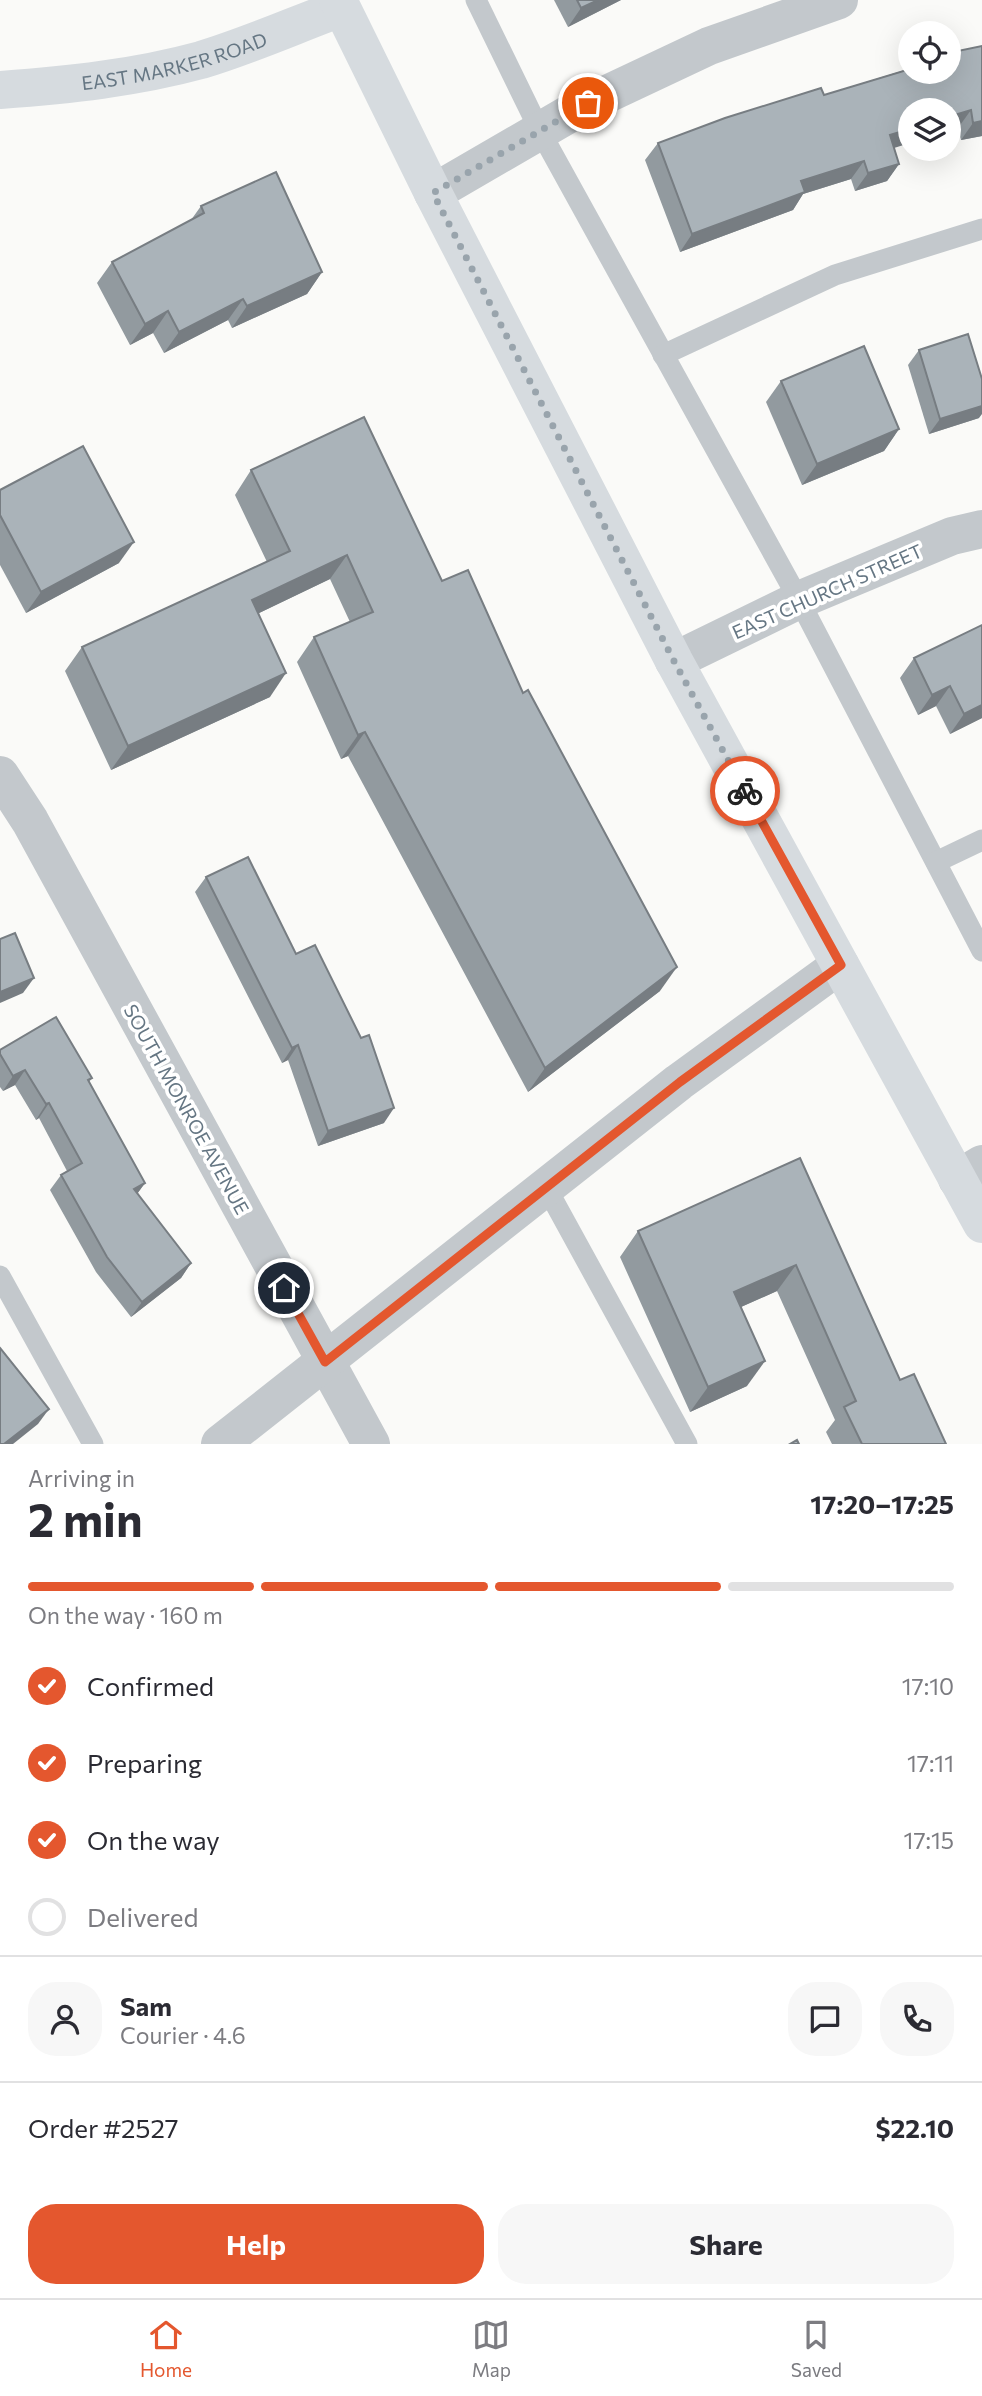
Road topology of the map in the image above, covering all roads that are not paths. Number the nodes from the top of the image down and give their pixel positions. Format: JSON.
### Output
{"nodes":[{"id":1,"x":476,"y":0,"type":"edge"},
{"id":2,"x":839,"y":0,"type":"edge"},
{"id":3,"x":340,"y":4,"type":"edge"},
{"id":4,"x":0,"y":90,"type":"edge"},
{"id":5,"x":540,"y":131,"type":"junction"},
{"id":6,"x":433,"y":193,"type":"junction"},
{"id":7,"x":982,"y":229,"type":"edge"},
{"id":8,"x":663,"y":355,"type":"junction"},
{"id":9,"x":982,"y":529,"type":"edge"},
{"id":10,"x":799,"y":600,"type":"junction"},
{"id":11,"x":674,"y":661,"type":"junction"},
{"id":12,"x":0,"y":775,"type":"edge"},
{"id":13,"x":982,"y":840,"type":"edge"},
{"id":14,"x":936,"y":862,"type":"junction"},
{"id":15,"x":982,"y":951,"type":"edge"},
{"id":16,"x":841,"y":965,"type":"junction"},
{"id":17,"x":970,"y":1172,"type":"edge"},
{"id":18,"x":546,"y":1187,"type":"junction"},
{"id":19,"x":982,"y":1224,"type":"edge"},
{"id":20,"x":0,"y":1276,"type":"edge"},
{"id":21,"x":325,"y":1362,"type":"junction"},
{"id":22,"x":93,"y":1444,"type":"edge"},
{"id":23,"x":220,"y":1444,"type":"edge"},
{"id":24,"x":371,"y":1444,"type":"edge"},
{"id":25,"x":687,"y":1444,"type":"edge"}],
"edges":[{"from":1,"to":5,"type":"lane"},
{"from":2,"to":5,"type":"street"},
{"from":3,"to":4,"type":"main road","name":"EAST MARKER ROAD"},
{"from":3,"to":6,"type":"main road"},
{"from":5,"to":6,"type":"street"},
{"from":5,"to":8,"type":"lane"},
{"from":6,"to":11,"type":"main road"},
{"from":7,"to":8,"type":"lane"},
{"from":8,"to":10,"type":"lane"},
{"from":9,"to":10,"type":"street","name":"EAST CHURCH STREET"},
{"from":10,"to":11,"type":"street","name":"EAST CHURCH STREET"},
{"from":10,"to":14,"type":"lane"},
{"from":11,"to":16,"type":"main road"},
{"from":12,"to":21,"type":"street","name":"SOUTH MONROE AVENUE"},
{"from":13,"to":14,"type":"lane"},
{"from":14,"to":15,"type":"lane"},
{"from":16,"to":17,"type":"main road"},
{"from":16,"to":18,"type":"street"},
{"from":17,"to":19,"type":"main road"},
{"from":18,"to":21,"type":"street"},
{"from":18,"to":25,"type":"lane"},
{"from":20,"to":22,"type":"lane"},
{"from":21,"to":23,"type":"street"},
{"from":21,"to":24,"type":"street","name":"SOUTH MONROE AVENUE"}]}
